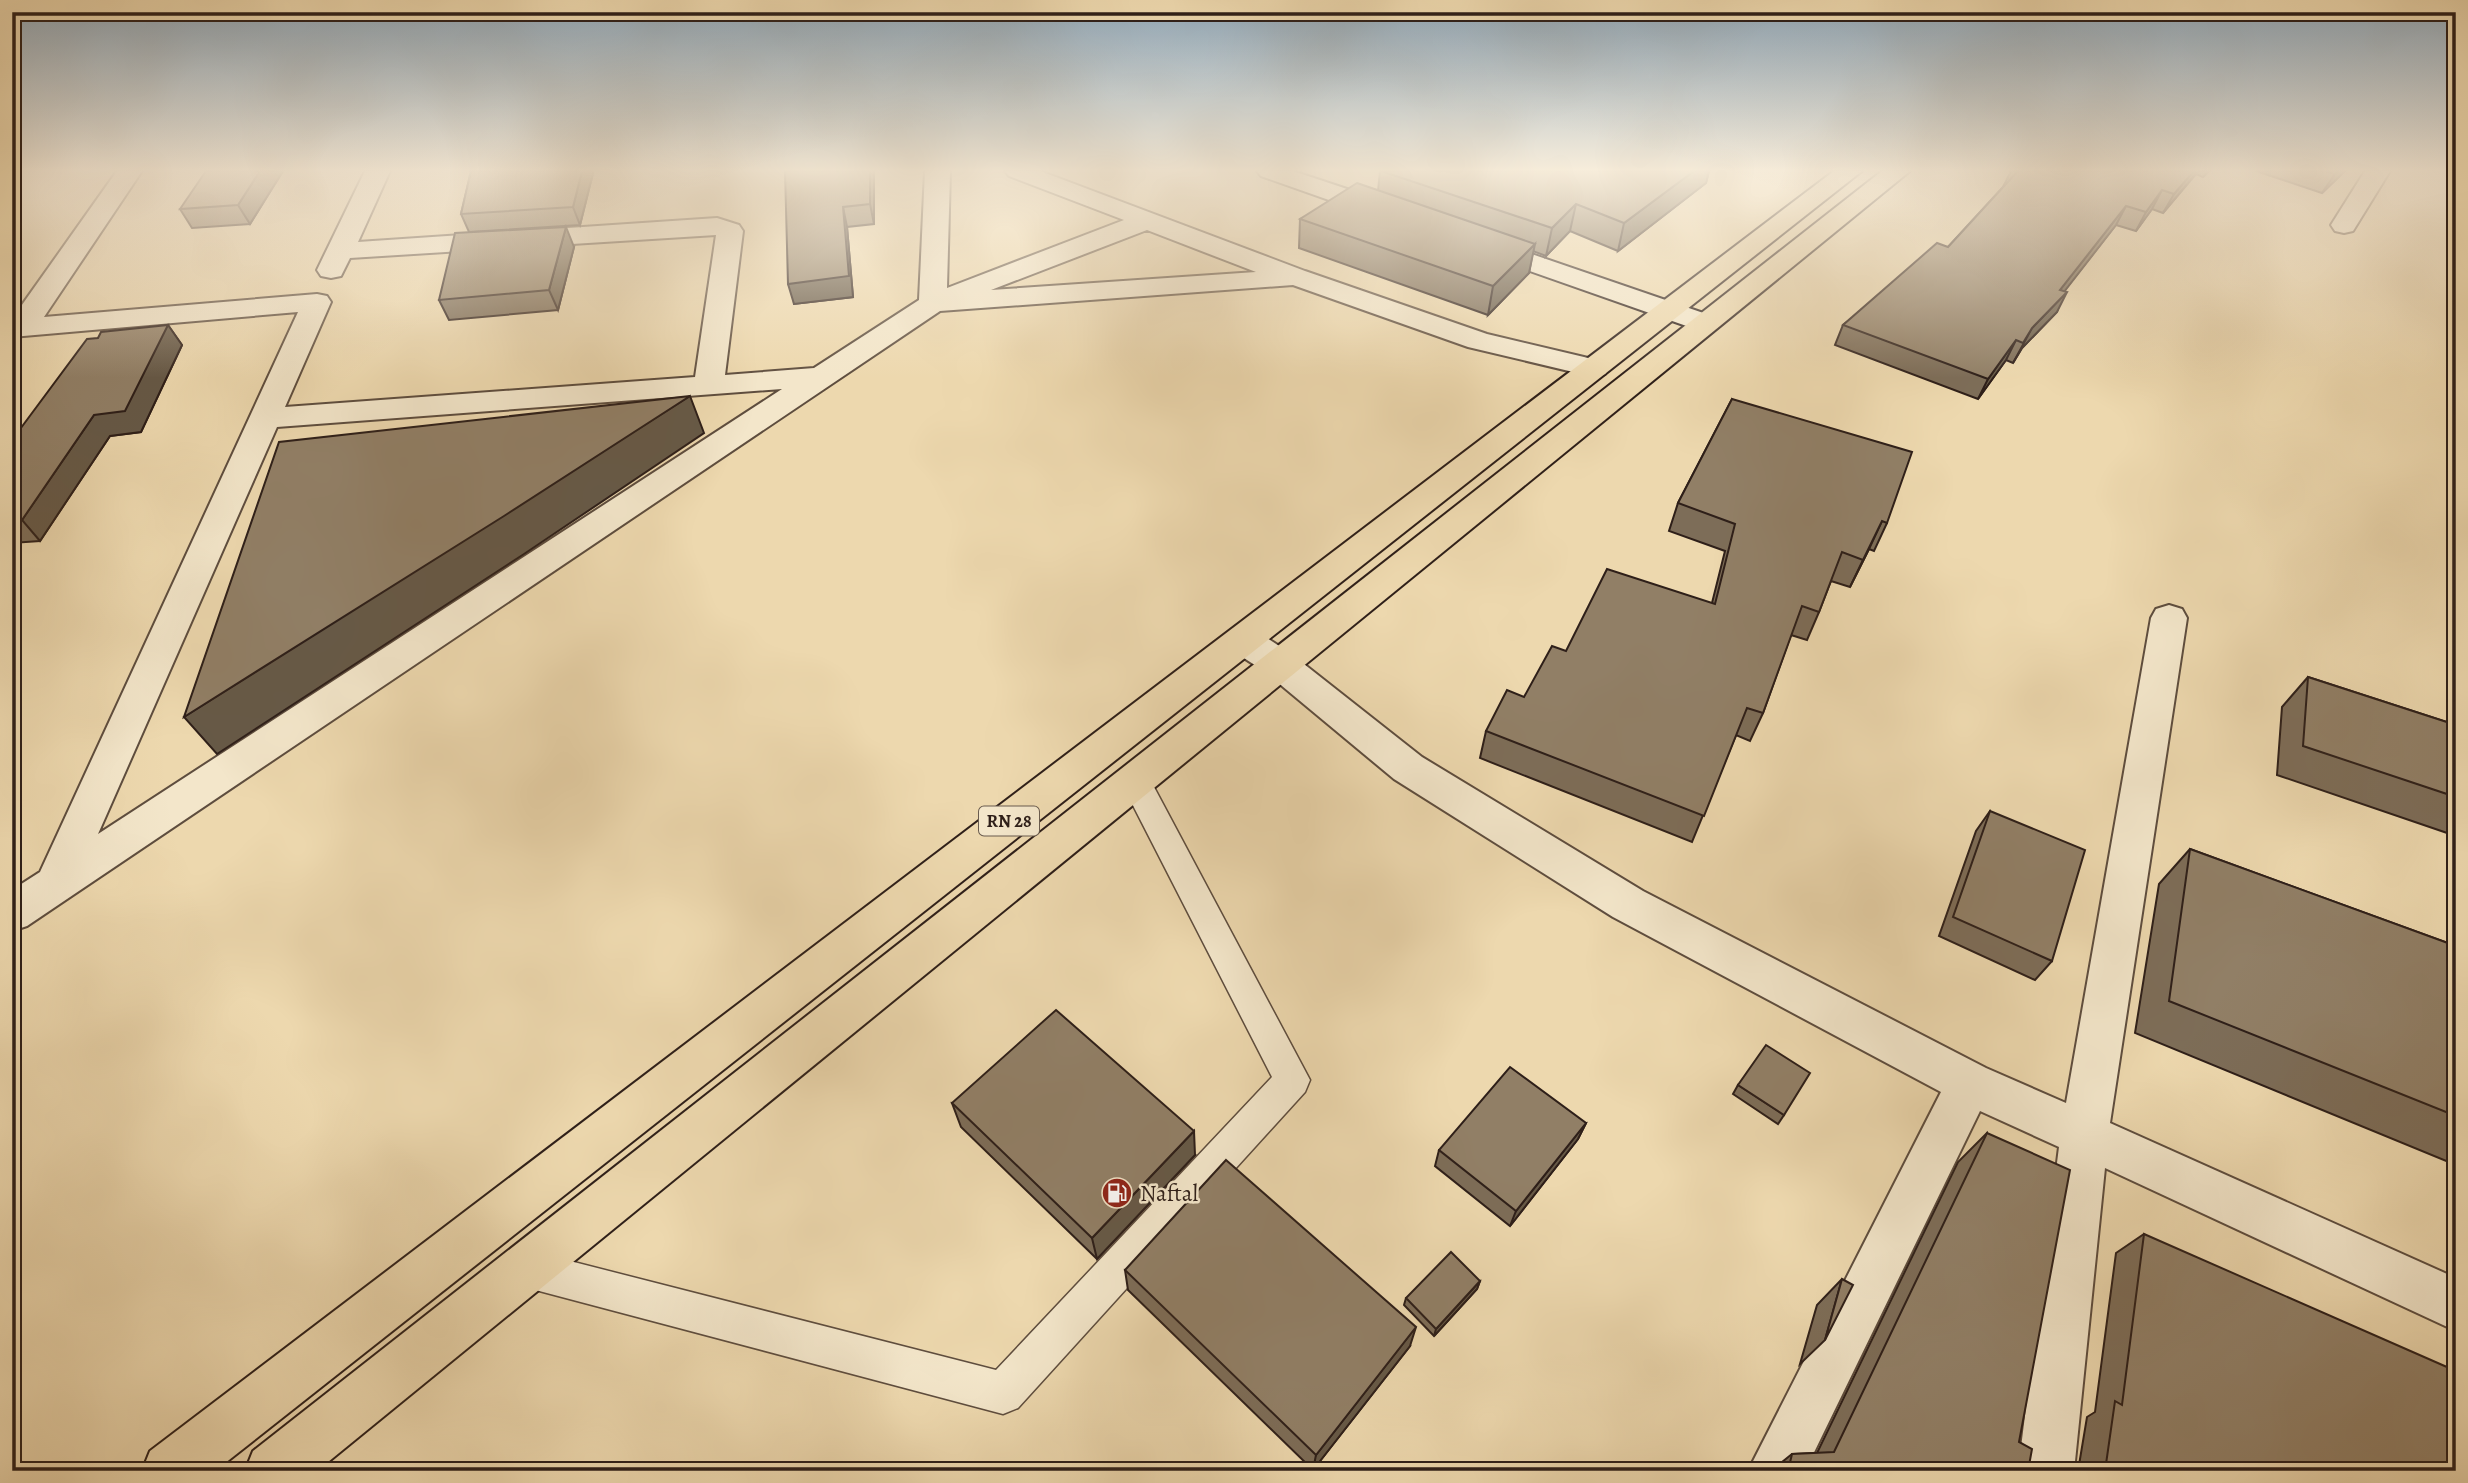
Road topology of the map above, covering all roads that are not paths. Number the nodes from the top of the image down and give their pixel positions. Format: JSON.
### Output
{"nodes":[{"id":1,"x":79,"y":240,"type":"edge"},
{"id":2,"x":345,"y":240,"type":"edge"},
{"id":3,"x":503,"y":240,"type":"edge"},
{"id":4,"x":729,"y":240,"type":"edge"},
{"id":5,"x":935,"y":240,"type":"edge"},
{"id":6,"x":1096,"y":240,"type":"edge"},
{"id":7,"x":1197,"y":240,"type":"edge"},
{"id":8,"x":1467,"y":240,"type":"edge"},
{"id":9,"x":1772,"y":240,"type":"edge"},
{"id":10,"x":1797,"y":240,"type":"edge"},
{"id":11,"x":340,"y":251,"type":"junction"},
{"id":12,"x":1295,"y":277,"type":"junction"},
{"id":13,"x":317,"y":302,"type":"junction"},
{"id":14,"x":933,"y":303,"type":"junction"},
{"id":15,"x":1687,"y":317,"type":"junction"},
{"id":16,"x":17,"y":327,"type":"edge"},
{"id":17,"x":1594,"y":368,"type":"junction"},
{"id":18,"x":819,"y":377,"type":"junction"},
{"id":19,"x":709,"y":385,"type":"junction"},
{"id":20,"x":264,"y":418,"type":"junction"},
{"id":21,"x":2169,"y":618,"type":"dead end"},
{"id":22,"x":1260,"y":651,"type":"junction"},
{"id":23,"x":1135,"y":780,"type":"junction"},
{"id":24,"x":55,"y":885,"type":"junction"},
{"id":25,"x":12,"y":914,"type":"edge"},
{"id":26,"x":1970,"y":1083,"type":"junction"},
{"id":27,"x":2084,"y":1137,"type":"junction"},
{"id":28,"x":523,"y":1269,"type":"junction"},
{"id":29,"x":2456,"y":1306,"type":"edge"},
{"id":30,"x":170,"y":1471,"type":"edge"},
{"id":31,"x":273,"y":1471,"type":"edge"},
{"id":32,"x":1776,"y":1471,"type":"edge"},
{"id":33,"x":2046,"y":1471,"type":"edge"}],
"edges":[{"from":1,"to":16,"type":"street"},
{"from":2,"to":11,"type":"street"},
{"from":3,"to":11,"type":"street"},
{"from":4,"to":19,"type":"street"},
{"from":5,"to":14,"type":"street"},
{"from":6,"to":14,"type":"street"},
{"from":7,"to":12,"type":"street"},
{"from":8,"to":15,"type":"street"},
{"from":9,"to":15,"type":"main road","number":"RN 28"},
{"from":10,"to":15,"type":"main road","number":"RN 28"},
{"from":11,"to":13,"type":"street"},
{"from":12,"to":14,"type":"street"},
{"from":12,"to":17,"type":"street"},
{"from":13,"to":16,"type":"street"},
{"from":13,"to":20,"type":"street"},
{"from":14,"to":18,"type":"street"},
{"from":15,"to":17,"type":"main road","number":"RN 28"},
{"from":15,"to":22,"type":"main road","number":"RN 28"},
{"from":17,"to":22,"type":"main road","number":"RN 28"},
{"from":18,"to":19,"type":"street"},
{"from":18,"to":24,"type":"street"},
{"from":19,"to":20,"type":"street"},
{"from":20,"to":24,"type":"street"},
{"from":21,"to":27,"type":"street"},
{"from":22,"to":23,"type":"main road","number":"RN 28"},
{"from":22,"to":26,"type":"street"},
{"from":22,"to":30,"type":"main road","number":"RN 28"},
{"from":23,"to":28,"type":"main road","number":"RN 28"},
{"from":23,"to":28,"type":"lane"},
{"from":24,"to":25,"type":"street"},
{"from":26,"to":27,"type":"street"},
{"from":26,"to":32,"type":"street"},
{"from":27,"to":29,"type":"street"},
{"from":27,"to":33,"type":"street"},
{"from":28,"to":31,"type":"main road","number":"RN 28"}]}
